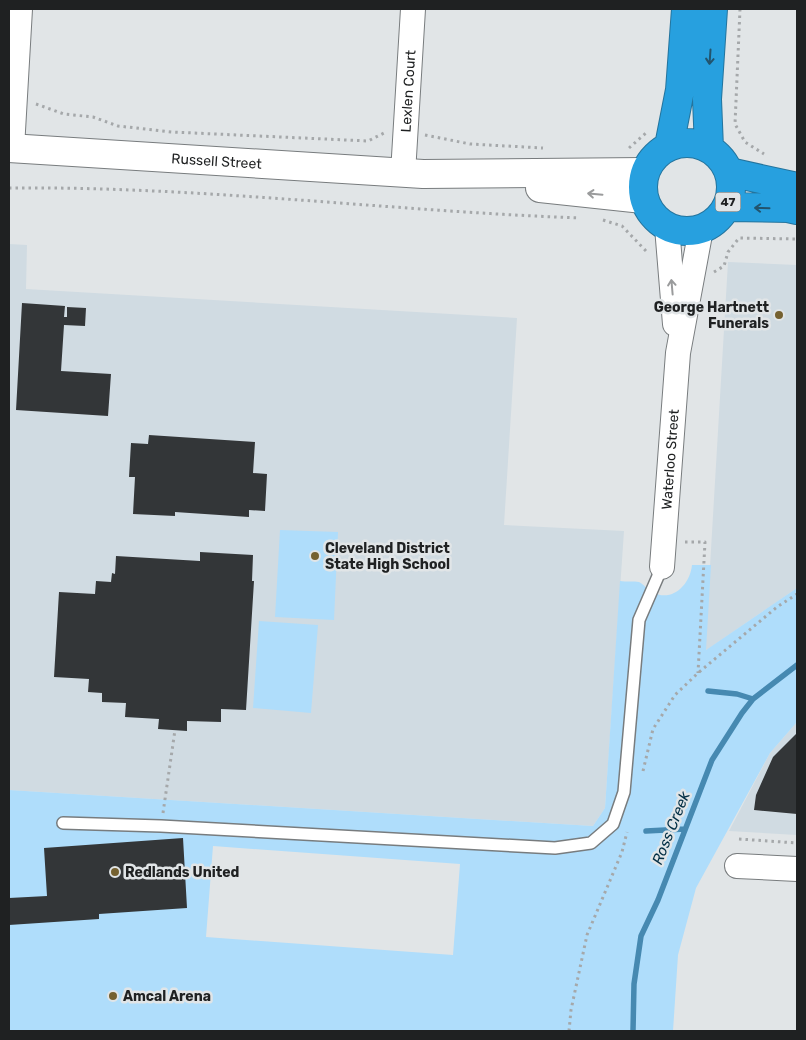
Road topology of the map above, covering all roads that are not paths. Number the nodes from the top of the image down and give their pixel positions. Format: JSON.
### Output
{"nodes":[{"id":1,"x":20,"y":9,"type":"edge"},
{"id":2,"x":413,"y":9,"type":"edge"},
{"id":3,"x":686,"y":9,"type":"edge"},
{"id":4,"x":713,"y":9,"type":"edge"},
{"id":5,"x":669,"y":146,"type":"junction"},
{"id":6,"x":10,"y":148,"type":"edge"},
{"id":7,"x":710,"y":148,"type":"junction"},
{"id":8,"x":644,"y":172,"type":"junction"},
{"id":9,"x":729,"y":172,"type":"junction"},
{"id":10,"x":413,"y":173,"type":"junction"},
{"id":11,"x":797,"y":187,"type":"edge"},
{"id":12,"x":643,"y":199,"type":"junction"},
{"id":13,"x":727,"y":207,"type":"junction"},
{"id":14,"x":797,"y":210,"type":"edge"},
{"id":15,"x":666,"y":227,"type":"junction"},
{"id":16,"x":701,"y":229,"type":"junction"},
{"id":17,"x":682,"y":274,"type":"junction"},
{"id":18,"x":662,"y":566,"type":"joint"},
{"id":19,"x":63,"y":823,"type":"dead end"},
{"id":20,"x":737,"y":866,"type":"dead end"},
{"id":21,"x":797,"y":869,"type":"edge"}],
"edges":[{"from":1,"to":6,"type":"street"},
{"from":2,"to":10,"type":"street","name":"Lexlen Court"},
{"from":3,"to":5,"type":"highway"},
{"from":4,"to":7,"type":"highway","one_way":true},
{"from":5,"to":7,"type":"highway"},
{"from":5,"to":8,"type":"highway"},
{"from":6,"to":10,"type":"main road","name":"Russell Street"},
{"from":7,"to":9,"type":"highway","number":"47"},
{"from":8,"to":10,"type":"main road","name":"Russell Street"},
{"from":8,"to":12,"type":"highway"},
{"from":9,"to":11,"type":"highway","number":"47"},
{"from":9,"to":13,"type":"highway","number":"47"},
{"from":12,"to":10,"type":"main road","name":"Russell Street","one_way":true},
{"from":12,"to":15,"type":"highway"},
{"from":14,"to":13,"type":"highway","number":"47","one_way":true},
{"from":13,"to":16,"type":"highway","number":"47"},
{"from":15,"to":16,"type":"highway"},
{"from":17,"to":15,"type":"street","name":"Waterloo Street","one_way":true},
{"from":16,"to":17,"type":"street","name":"Waterloo Street"},
{"from":17,"to":18,"type":"street","name":"Waterloo Street"},
{"from":18,"to":19,"type":"lane"},
{"from":20,"to":21,"type":"street"}]}
